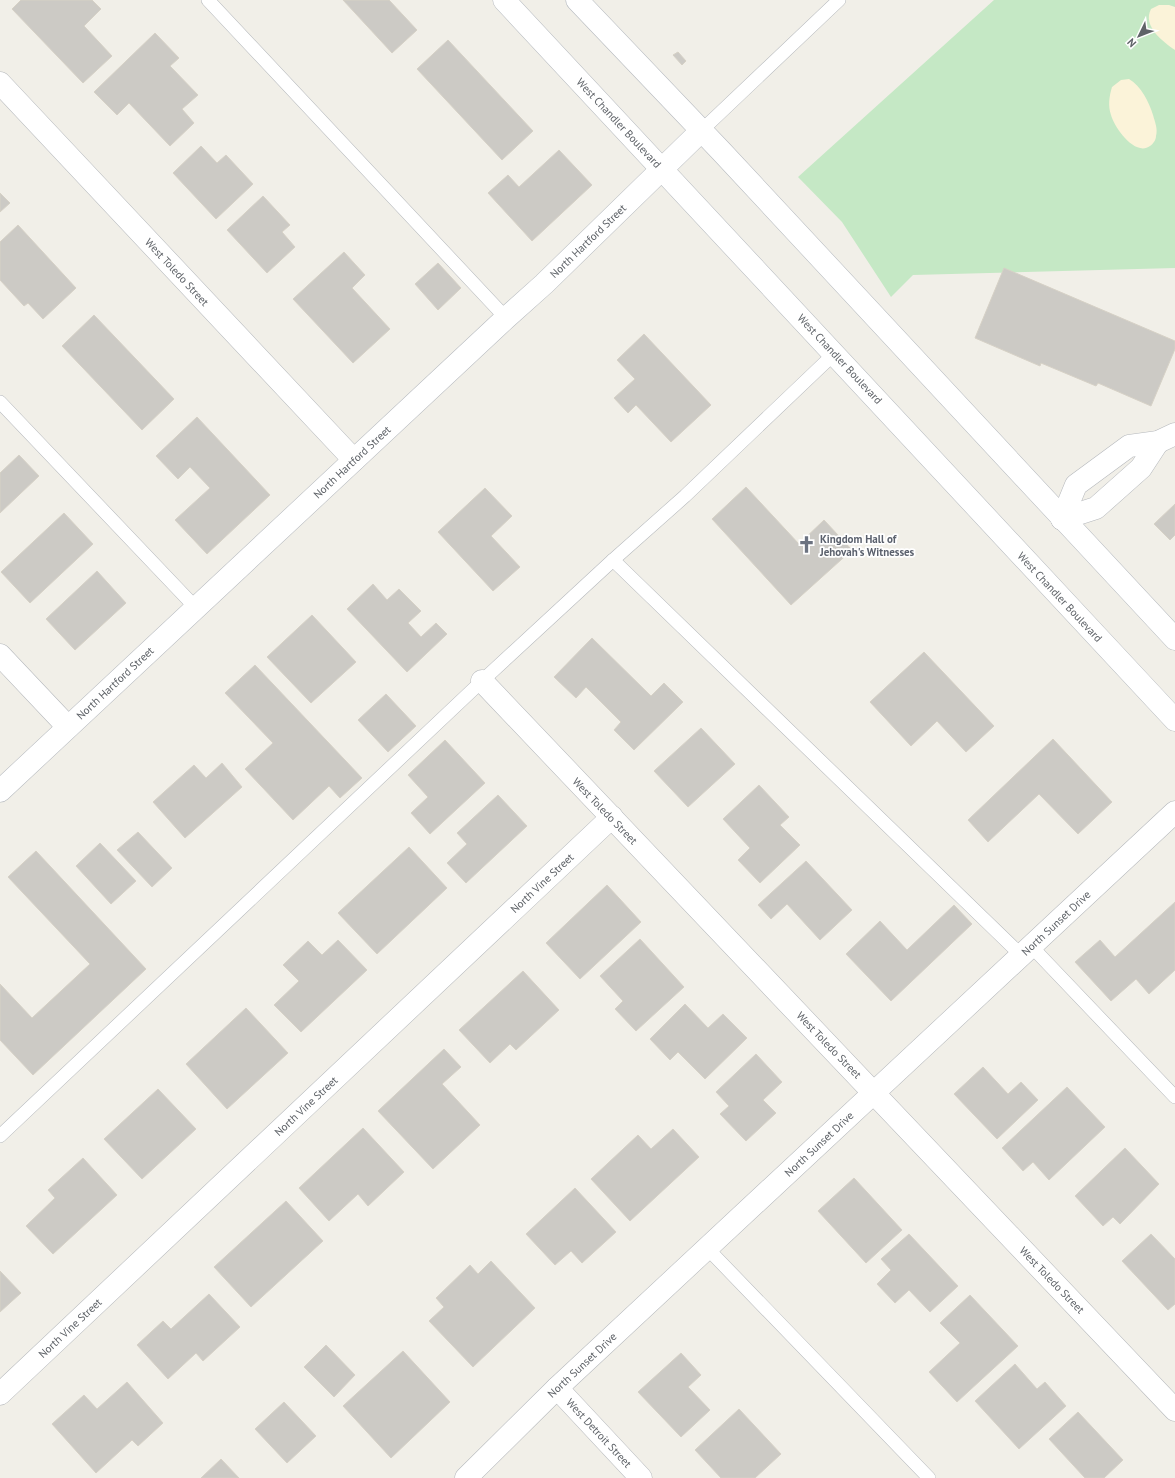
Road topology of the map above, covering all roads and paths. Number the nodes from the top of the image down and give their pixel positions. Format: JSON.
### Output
{"nodes":[{"id":1,"x":208,"y":0,"type":"edge"},
{"id":2,"x":504,"y":0,"type":"edge"},
{"id":3,"x":577,"y":0,"type":"edge"},
{"id":4,"x":839,"y":0,"type":"edge"},
{"id":5,"x":0,"y":83,"type":"edge"},
{"id":6,"x":701,"y":131,"type":"junction"},
{"id":7,"x":662,"y":169,"type":"junction"},
{"id":8,"x":506,"y":318,"type":"junction"},
{"id":9,"x":835,"y":353,"type":"junction"},
{"id":10,"x":0,"y":402,"type":"edge"},
{"id":11,"x":1166,"y":438,"type":"edge"},
{"id":12,"x":354,"y":460,"type":"junction"},
{"id":13,"x":1062,"y":519,"type":"junction"},
{"id":14,"x":613,"y":560,"type":"junction"},
{"id":15,"x":196,"y":608,"type":"junction"},
{"id":16,"x":1175,"y":639,"type":"edge"},
{"id":17,"x":0,"y":655,"type":"edge"},
{"id":18,"x":482,"y":681,"type":"junction"},
{"id":19,"x":1175,"y":720,"type":"edge"},
{"id":20,"x":68,"y":726,"type":"junction"},
{"id":21,"x":0,"y":791,"type":"edge"},
{"id":22,"x":1175,"y":812,"type":"edge"},
{"id":23,"x":612,"y":817,"type":"junction"},
{"id":24,"x":1026,"y":950,"type":"junction"},
{"id":25,"x":874,"y":1093,"type":"junction"},
{"id":26,"x":1175,"y":1097,"type":"edge"},
{"id":27,"x":0,"y":1136,"type":"edge"},
{"id":28,"x":707,"y":1248,"type":"junction"},
{"id":29,"x":557,"y":1388,"type":"junction"},
{"id":30,"x":0,"y":1394,"type":"edge"},
{"id":31,"x":1175,"y":1410,"type":"edge"},
{"id":32,"x":466,"y":1478,"type":"edge"},
{"id":33,"x":641,"y":1478,"type":"edge"},
{"id":34,"x":929,"y":1478,"type":"edge"}],
"edges":[{"from":1,"to":8,"type":"lane"},
{"from":2,"to":7,"type":"street","name":"West Chandler Boulevard"},
{"from":3,"to":6,"type":"street"},
{"from":4,"to":6,"type":"lane"},
{"from":5,"to":12,"type":"street","name":"West Toledo Street"},
{"from":6,"to":7,"type":"street","name":"North Hartford Street"},
{"from":6,"to":13,"type":"street"},
{"from":7,"to":8,"type":"street","name":"North Hartford Street"},
{"from":7,"to":9,"type":"street","name":"West Chandler Boulevard"},
{"from":8,"to":12,"type":"street","name":"North Hartford Street"},
{"from":9,"to":14,"type":"lane"},
{"from":9,"to":19,"type":"street","name":"West Chandler Boulevard"},
{"from":10,"to":15,"type":"lane"},
{"from":11,"to":13,"type":"street"},
{"from":11,"to":13,"type":"street"},
{"from":12,"to":15,"type":"street","name":"North Hartford Street"},
{"from":13,"to":16,"type":"street"},
{"from":14,"to":18,"type":"lane"},
{"from":14,"to":24,"type":"lane"},
{"from":15,"to":20,"type":"street","name":"North Hartford Street"},
{"from":17,"to":20,"type":"street"},
{"from":18,"to":23,"type":"street","name":"West Toledo Street"},
{"from":18,"to":27,"type":"lane"},
{"from":20,"to":21,"type":"street","name":"North Hartford Street"},
{"from":22,"to":24,"type":"street","name":"North Sunset Drive"},
{"from":23,"to":25,"type":"street","name":"West Toledo Street"},
{"from":23,"to":30,"type":"street","name":"North Vine Street"},
{"from":24,"to":25,"type":"street","name":"North Sunset Drive"},
{"from":24,"to":26,"type":"lane"},
{"from":25,"to":28,"type":"street","name":"North Sunset Drive"},
{"from":25,"to":31,"type":"street","name":"West Toledo Street"},
{"from":28,"to":29,"type":"street","name":"North Sunset Drive"},
{"from":28,"to":34,"type":"lane"},
{"from":29,"to":32,"type":"street","name":"North Sunset Drive"},
{"from":29,"to":33,"type":"street","name":"West Detroit Street"}]}
